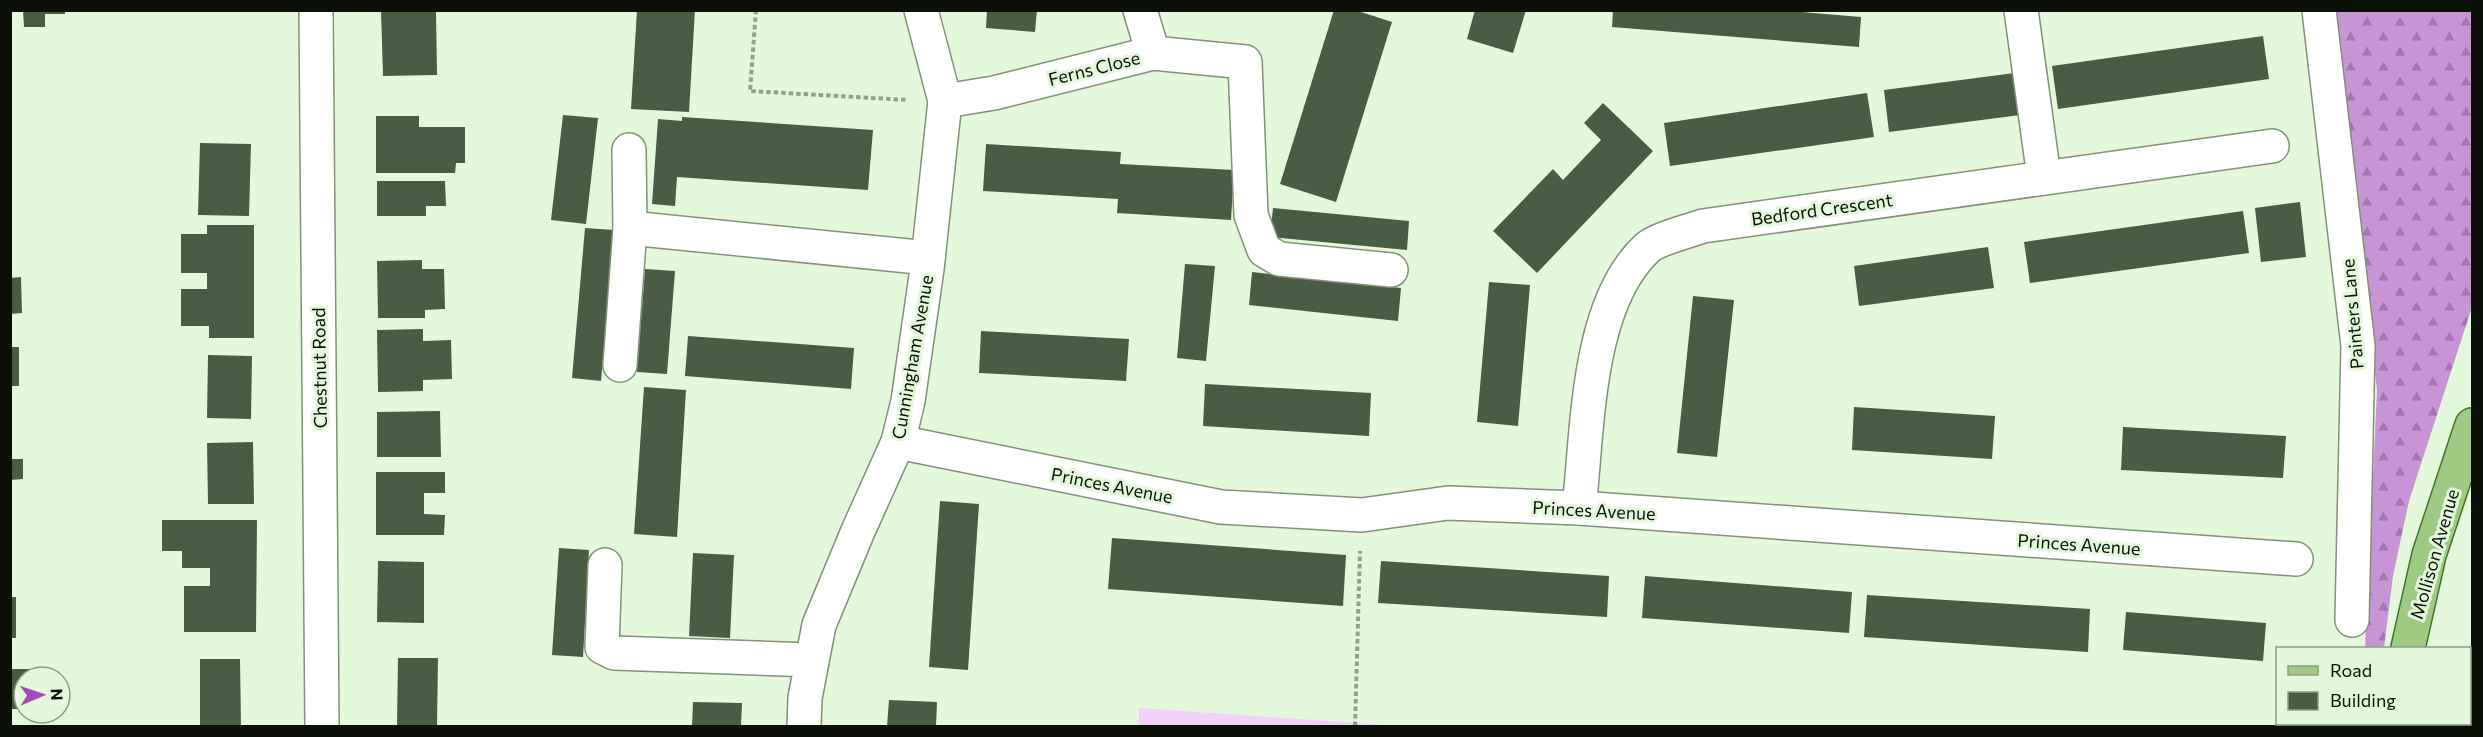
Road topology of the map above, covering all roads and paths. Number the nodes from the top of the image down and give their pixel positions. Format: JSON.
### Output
{"nodes":[{"id":1,"x":316,"y":10,"type":"edge"},
{"id":2,"x":756,"y":10,"type":"edge"},
{"id":3,"x":921,"y":10,"type":"edge"},
{"id":4,"x":1140,"y":10,"type":"edge"},
{"id":5,"x":2021,"y":10,"type":"edge"},
{"id":6,"x":2319,"y":10,"type":"edge"},
{"id":7,"x":1153,"y":53,"type":"junction"},
{"id":8,"x":945,"y":101,"type":"junction"},
{"id":9,"x":2272,"y":146,"type":"dead end"},
{"id":10,"x":629,"y":150,"type":"dead end"},
{"id":11,"x":2044,"y":177,"type":"junction"},
{"id":12,"x":630,"y":228,"type":"junction"},
{"id":13,"x":928,"y":258,"type":"junction"},
{"id":14,"x":1391,"y":270,"type":"dead end"},
{"id":15,"x":620,"y":365,"type":"dead end"},
{"id":16,"x":2472,"y":425,"type":"edge"},
{"id":17,"x":898,"y":442,"type":"junction"},
{"id":18,"x":1579,"y":508,"type":"junction"},
{"id":19,"x":1362,"y":515,"type":"junction"},
{"id":20,"x":2296,"y":559,"type":"dead end"},
{"id":21,"x":605,"y":565,"type":"dead end"},
{"id":22,"x":2352,"y":620,"type":"dead end"},
{"id":23,"x":2408,"y":647,"type":"edge"},
{"id":24,"x":812,"y":660,"type":"junction"},
{"id":25,"x":322,"y":726,"type":"edge"},
{"id":26,"x":804,"y":726,"type":"edge"},
{"id":27,"x":1355,"y":726,"type":"edge"}],
"edges":[{"from":1,"to":25,"type":"street","name":"Chestnut Road"},
{"from":2,"to":8,"type":"path"},
{"from":3,"to":8,"type":"street","name":"Cunningham Avenue"},
{"from":4,"to":7,"type":"street"},
{"from":5,"to":11,"type":"street"},
{"from":6,"to":22,"type":"street","name":"Painters Lane"},
{"from":7,"to":8,"type":"street","name":"Ferns Close"},
{"from":7,"to":14,"type":"street","name":"Ferns Close"},
{"from":8,"to":13,"type":"street","name":"Cunningham Avenue"},
{"from":9,"to":11,"type":"street","name":"Bedford Crescent"},
{"from":10,"to":12,"type":"street"},
{"from":11,"to":18,"type":"street","name":"Bedford Crescent"},
{"from":12,"to":13,"type":"street"},
{"from":12,"to":15,"type":"street"},
{"from":13,"to":17,"type":"street","name":"Cunningham Avenue"},
{"from":16,"to":23,"type":"main road","name":"Mollison Avenue"},
{"from":17,"to":19,"type":"street","name":"Princes Avenue"},
{"from":17,"to":24,"type":"street","name":"Cunningham Avenue"},
{"from":18,"to":19,"type":"street","name":"Princes Avenue"},
{"from":18,"to":20,"type":"street","name":"Princes Avenue"},
{"from":19,"to":27,"type":"path"},
{"from":21,"to":24,"type":"street"},
{"from":24,"to":26,"type":"street","name":"Cunningham Avenue"}]}
